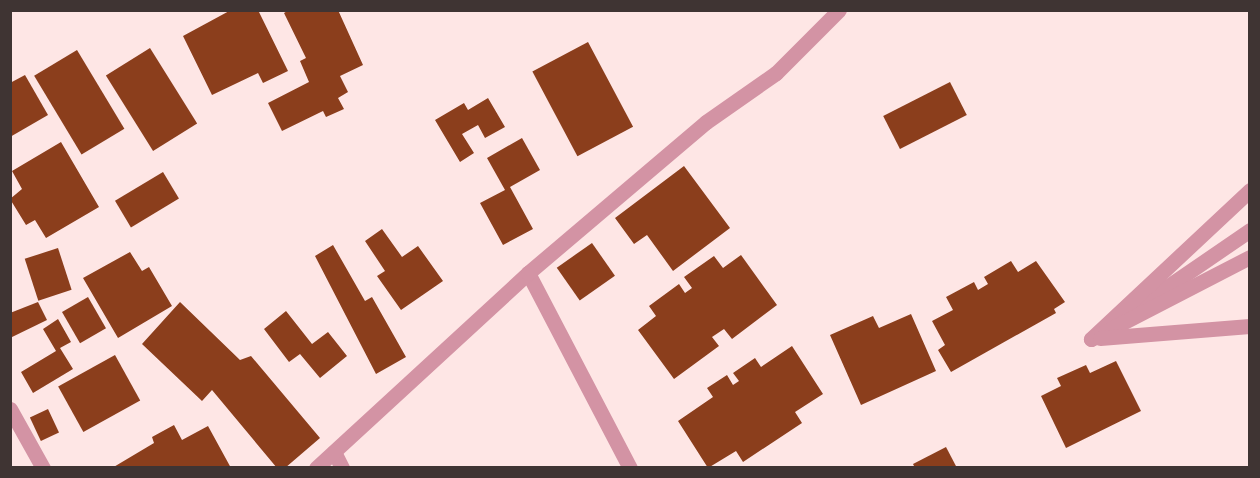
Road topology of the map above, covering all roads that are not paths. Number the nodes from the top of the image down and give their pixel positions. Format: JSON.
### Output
{"nodes":[{"id":1,"x":839,"y":10,"type":"edge"},
{"id":2,"x":1250,"y":190,"type":"edge"},
{"id":3,"x":1250,"y":230,"type":"edge"},
{"id":4,"x":1250,"y":256,"type":"edge"},
{"id":5,"x":528,"y":273,"type":"junction"},
{"id":6,"x":1250,"y":326,"type":"edge"},
{"id":7,"x":1091,"y":339,"type":"junction"},
{"id":8,"x":10,"y":409,"type":"edge"},
{"id":9,"x":334,"y":452,"type":"junction"},
{"id":10,"x":43,"y":468,"type":"edge"},
{"id":11,"x":316,"y":468,"type":"edge"},
{"id":12,"x":342,"y":468,"type":"edge"},
{"id":13,"x":630,"y":468,"type":"edge"}],
"edges":[{"from":1,"to":5,"type":"street"},
{"from":2,"to":7,"type":"street"},
{"from":3,"to":7,"type":"street"},
{"from":4,"to":7,"type":"street"},
{"from":5,"to":9,"type":"street"},
{"from":5,"to":13,"type":"street"},
{"from":6,"to":7,"type":"street"},
{"from":8,"to":10,"type":"street"},
{"from":9,"to":11,"type":"street"},
{"from":9,"to":12,"type":"street"}]}
